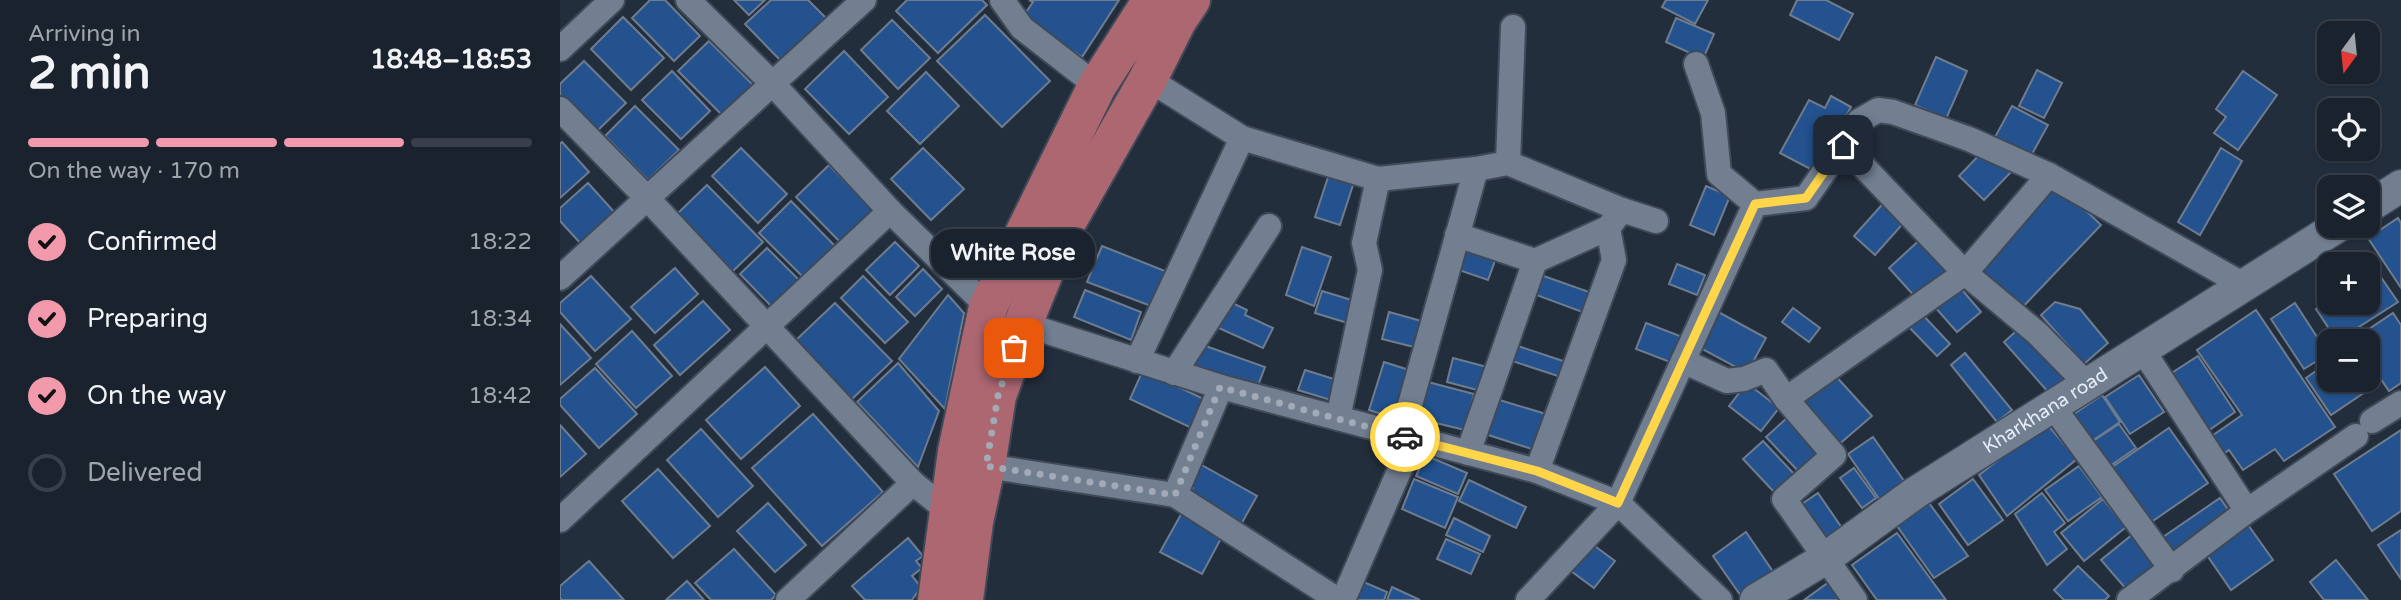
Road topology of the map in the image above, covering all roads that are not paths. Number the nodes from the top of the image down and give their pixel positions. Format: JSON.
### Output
{"nodes":[{"id":1,"x":612,"y":0,"type":"edge"},
{"id":2,"x":688,"y":0,"type":"edge"},
{"id":3,"x":864,"y":0,"type":"edge"},
{"id":4,"x":1002,"y":0,"type":"edge"},
{"id":5,"x":1152,"y":0,"type":"edge"},
{"id":6,"x":1191,"y":0,"type":"edge"},
{"id":7,"x":1513,"y":27,"type":"dead end"},
{"id":8,"x":560,"y":49,"type":"edge"},
{"id":9,"x":1696,"y":64,"type":"dead end"},
{"id":10,"x":1148,"y":79,"type":"junction"},
{"id":11,"x":772,"y":83,"type":"junction"},
{"id":12,"x":1097,"y":86,"type":"junction"},
{"id":13,"x":560,"y":109,"type":"edge"},
{"id":14,"x":1242,"y":138,"type":"junction"},
{"id":15,"x":1843,"y":145,"type":"junction"},
{"id":16,"x":1508,"y":163,"type":"junction"},
{"id":17,"x":1476,"y":169,"type":"junction"},
{"id":18,"x":2049,"y":175,"type":"junction"},
{"id":19,"x":1378,"y":179,"type":"junction"},
{"id":20,"x":2401,"y":186,"type":"edge"},
{"id":21,"x":646,"y":197,"type":"junction"},
{"id":22,"x":2380,"y":199,"type":"edge"},
{"id":23,"x":1755,"y":204,"type":"junction"},
{"id":24,"x":890,"y":211,"type":"junction"},
{"id":25,"x":1615,"y":219,"type":"junction"},
{"id":26,"x":1656,"y":221,"type":"dead end"},
{"id":27,"x":1269,"y":226,"type":"dead end"},
{"id":28,"x":1457,"y":235,"type":"junction"},
{"id":29,"x":2319,"y":238,"type":"edge"},
{"id":30,"x":1535,"y":261,"type":"junction"},
{"id":31,"x":1965,"y":272,"type":"junction"},
{"id":32,"x":560,"y":278,"type":"edge"},
{"id":33,"x":2244,"y":285,"type":"junction"},
{"id":34,"x":988,"y":307,"type":"junction"},
{"id":35,"x":1023,"y":324,"type":"junction"},
{"id":36,"x":767,"y":327,"type":"junction"},
{"id":37,"x":2142,"y":349,"type":"junction"},
{"id":38,"x":1137,"y":361,"type":"junction"},
{"id":39,"x":1683,"y":361,"type":"junction"},
{"id":40,"x":1174,"y":373,"type":"junction"},
{"id":41,"x":2086,"y":383,"type":"junction"},
{"id":42,"x":1220,"y":387,"type":"junction"},
{"id":43,"x":1786,"y":400,"type":"junction"},
{"id":44,"x":2401,"y":403,"type":"edge"},
{"id":45,"x":2052,"y":405,"type":"junction"},
{"id":46,"x":1338,"y":418,"type":"junction"},
{"id":47,"x":1407,"y":438,"type":"junction"},
{"id":48,"x":1468,"y":453,"type":"junction"},
{"id":49,"x":986,"y":466,"type":"junction"},
{"id":50,"x":1537,"y":471,"type":"junction"},
{"id":51,"x":913,"y":483,"type":"junction"},
{"id":52,"x":1175,"y":495,"type":"junction"},
{"id":53,"x":1618,"y":503,"type":"junction"},
{"id":54,"x":948,"y":511,"type":"junction"},
{"id":55,"x":2247,"y":512,"type":"junction"},
{"id":56,"x":560,"y":520,"type":"edge"},
{"id":57,"x":1826,"y":558,"type":"junction"},
{"id":58,"x":2172,"y":570,"type":"junction"},
{"id":59,"x":788,"y":600,"type":"edge"},
{"id":60,"x":937,"y":600,"type":"edge"},
{"id":61,"x":964,"y":600,"type":"edge"},
{"id":62,"x":1340,"y":600,"type":"edge"},
{"id":63,"x":1528,"y":600,"type":"edge"},
{"id":64,"x":1720,"y":600,"type":"edge"},
{"id":65,"x":1756,"y":600,"type":"edge"},
{"id":66,"x":1855,"y":600,"type":"edge"},
{"id":67,"x":2129,"y":600,"type":"edge"}],
"edges":[{"from":1,"to":8,"type":"street"},
{"from":2,"to":11,"type":"street"},
{"from":3,"to":11,"type":"street"},
{"from":4,"to":12,"type":"street"},
{"from":5,"to":12,"type":"main road"},
{"from":6,"to":10,"type":"main road"},
{"from":7,"to":16,"type":"street"},
{"from":9,"to":23,"type":"street"},
{"from":10,"to":14,"type":"street"},
{"from":10,"to":35,"type":"main road"},
{"from":11,"to":21,"type":"street"},
{"from":11,"to":24,"type":"street"},
{"from":12,"to":34,"type":"main road"},
{"from":13,"to":21,"type":"street"},
{"from":14,"to":19,"type":"street"},
{"from":14,"to":38,"type":"street"},
{"from":15,"to":18,"type":"street"},
{"from":15,"to":23,"type":"street"},
{"from":15,"to":31,"type":"street"},
{"from":16,"to":17,"type":"street"},
{"from":16,"to":25,"type":"street"},
{"from":17,"to":19,"type":"street"},
{"from":17,"to":28,"type":"street"},
{"from":18,"to":31,"type":"street"},
{"from":18,"to":33,"type":"street"},
{"from":19,"to":46,"type":"street"},
{"from":20,"to":22,"type":"street"},
{"from":21,"to":32,"type":"street"},
{"from":21,"to":36,"type":"street"},
{"from":23,"to":39,"type":"street"},
{"from":24,"to":34,"type":"street"},
{"from":24,"to":36,"type":"street"},
{"from":25,"to":26,"type":"street"},
{"from":25,"to":30,"type":"street"},
{"from":25,"to":50,"type":"street"},
{"from":27,"to":40,"type":"street"},
{"from":28,"to":30,"type":"street"},
{"from":28,"to":47,"type":"street"},
{"from":29,"to":33,"type":"street","name":"Kharkhana road"},
{"from":30,"to":48,"type":"street"},
{"from":31,"to":41,"type":"street"},
{"from":31,"to":43,"type":"street"},
{"from":33,"to":37,"type":"street","name":"Kharkhana road"},
{"from":34,"to":54,"type":"main road"},
{"from":35,"to":38,"type":"street"},
{"from":35,"to":49,"type":"main road"},
{"from":36,"to":51,"type":"street"},
{"from":36,"to":56,"type":"street"},
{"from":37,"to":41,"type":"street","name":"Kharkhana road"},
{"from":37,"to":55,"type":"street"},
{"from":38,"to":40,"type":"street"},
{"from":39,"to":43,"type":"street"},
{"from":39,"to":53,"type":"street"},
{"from":40,"to":42,"type":"street"},
{"from":41,"to":45,"type":"street","name":"Kharkhana road"},
{"from":42,"to":46,"type":"street"},
{"from":42,"to":52,"type":"street"},
{"from":43,"to":57,"type":"street"},
{"from":44,"to":55,"type":"street"},
{"from":45,"to":57,"type":"street","name":"Kharkhana road"},
{"from":45,"to":58,"type":"street"},
{"from":46,"to":47,"type":"street"},
{"from":47,"to":48,"type":"street"},
{"from":47,"to":62,"type":"street"},
{"from":48,"to":50,"type":"street"},
{"from":49,"to":52,"type":"street"},
{"from":49,"to":61,"type":"main road"},
{"from":50,"to":53,"type":"street"},
{"from":51,"to":54,"type":"street"},
{"from":51,"to":59,"type":"street"},
{"from":52,"to":62,"type":"street"},
{"from":53,"to":63,"type":"street"},
{"from":53,"to":64,"type":"street"},
{"from":54,"to":60,"type":"main road"},
{"from":55,"to":58,"type":"street"},
{"from":57,"to":65,"type":"street","name":"Kharkhana road"},
{"from":57,"to":66,"type":"street"},
{"from":58,"to":67,"type":"street"}]}
